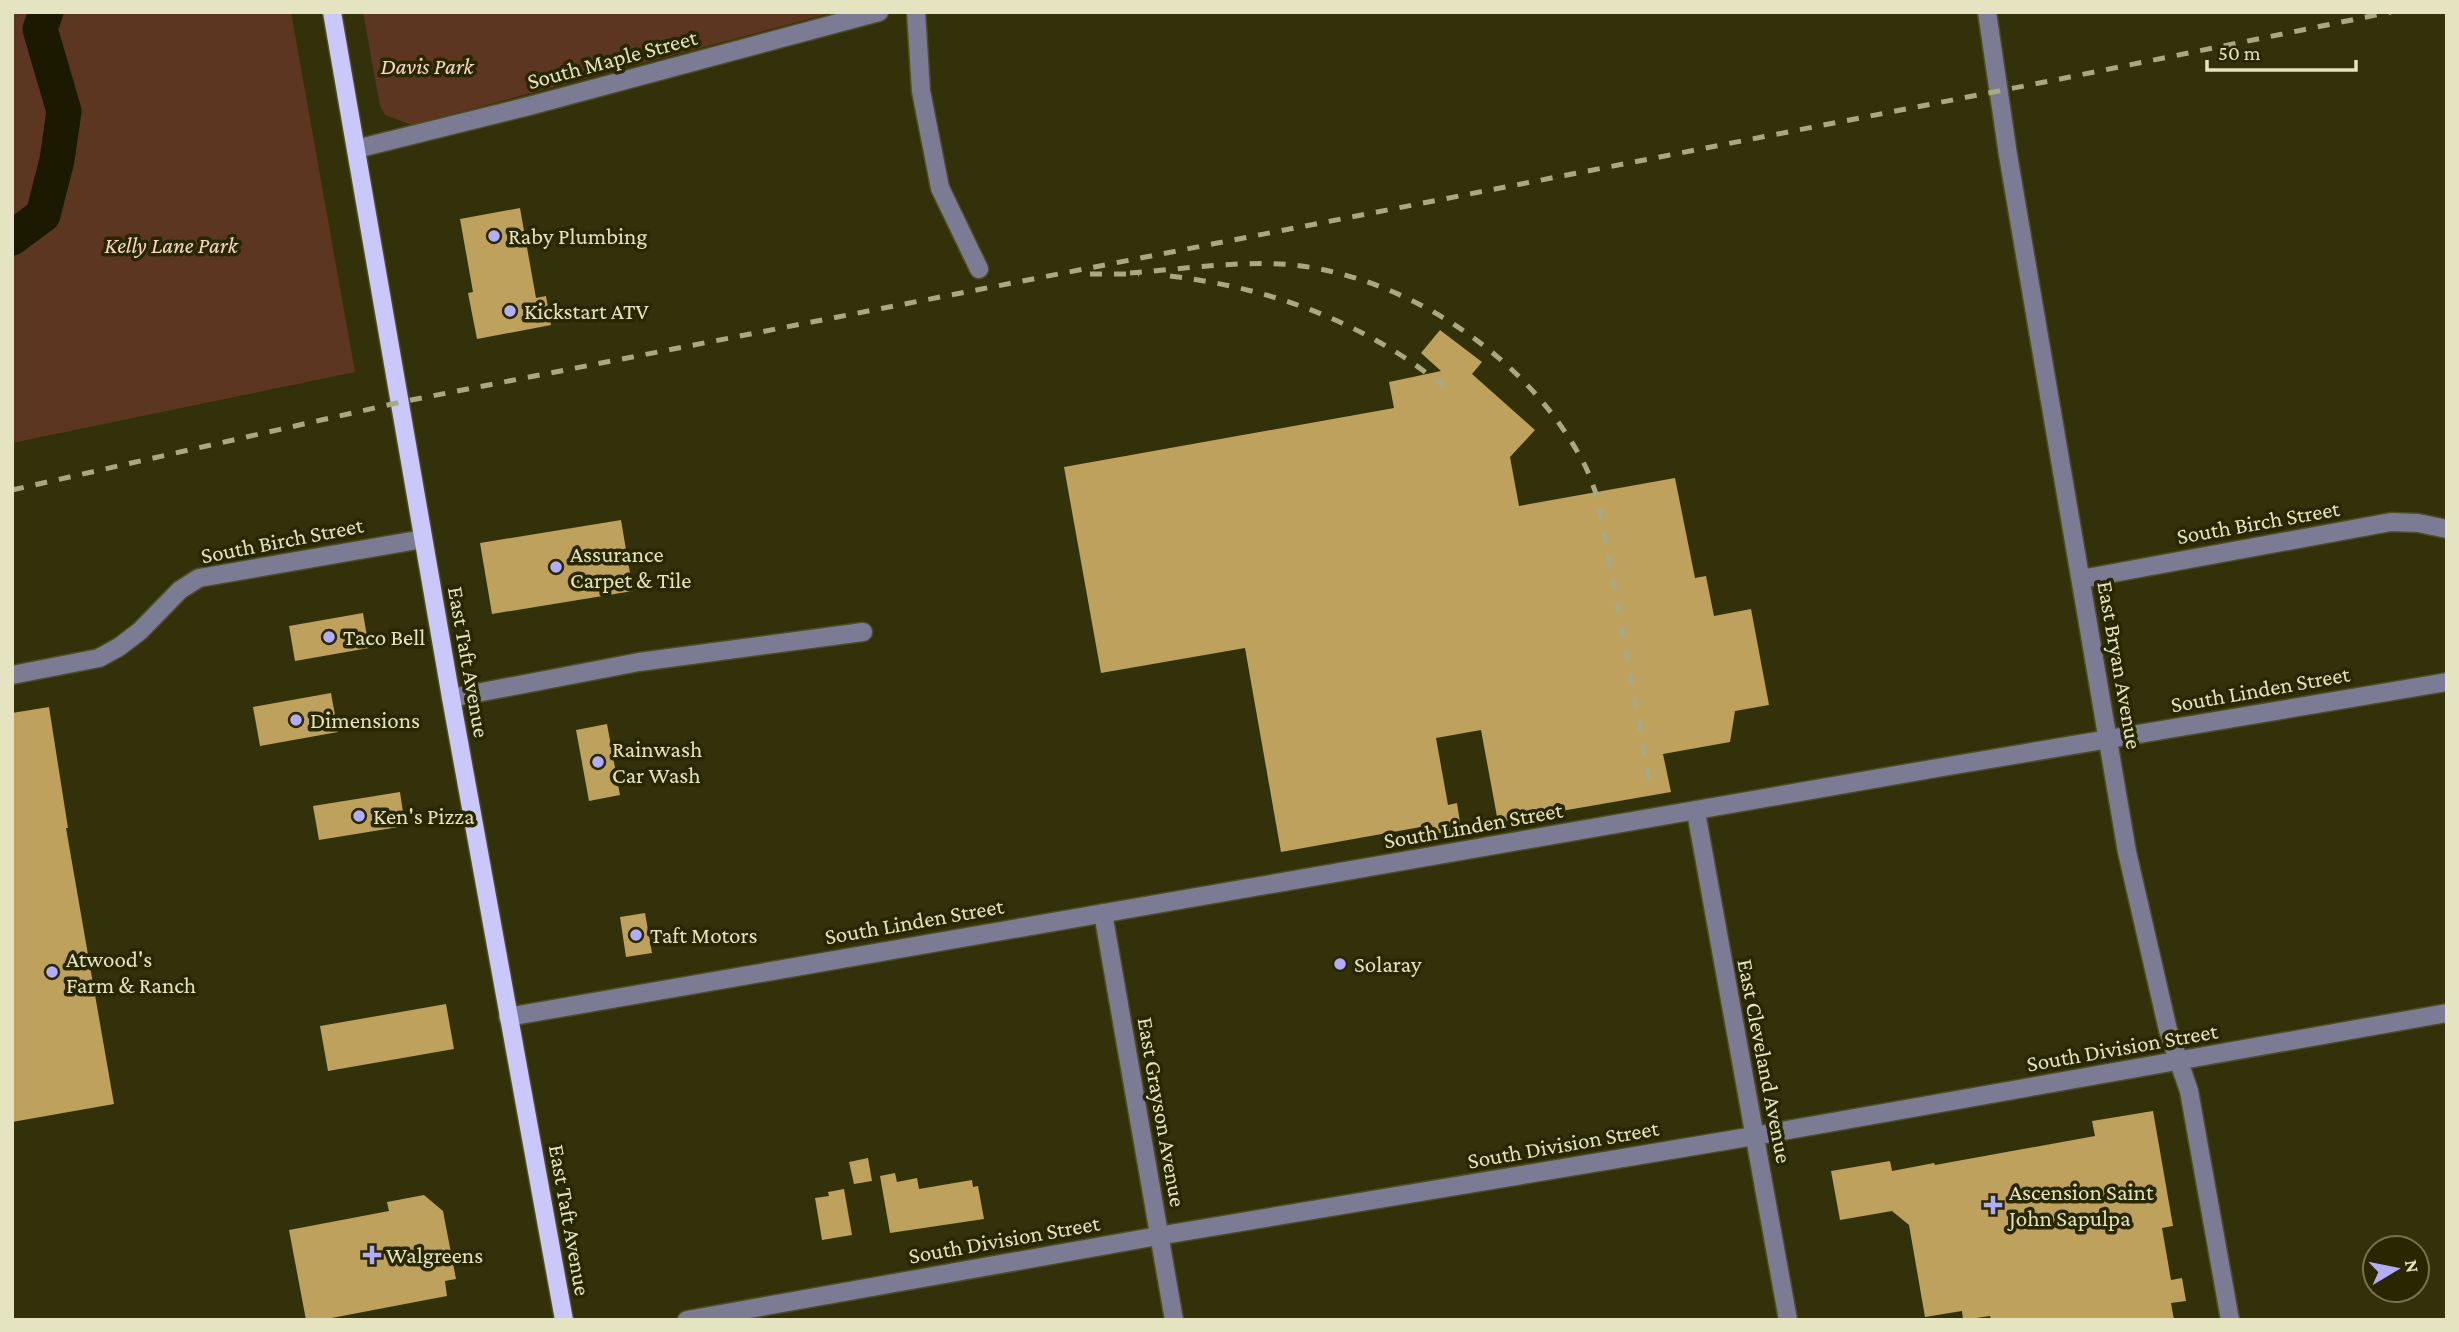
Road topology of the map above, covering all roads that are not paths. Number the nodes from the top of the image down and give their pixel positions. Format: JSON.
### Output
{"nodes":[{"id":1,"x":332,"y":12,"type":"edge"},
{"id":2,"x":879,"y":12,"type":"edge"},
{"id":3,"x":916,"y":12,"type":"edge"},
{"id":4,"x":1987,"y":12,"type":"edge"},
{"id":5,"x":356,"y":149,"type":"junction"},
{"id":6,"x":979,"y":269,"type":"dead end"},
{"id":7,"x":2445,"y":528,"type":"edge"},
{"id":8,"x":423,"y":539,"type":"junction"},
{"id":9,"x":2081,"y":579,"type":"junction"},
{"id":10,"x":863,"y":632,"type":"dead end"},
{"id":11,"x":12,"y":675,"type":"edge"},
{"id":12,"x":2447,"y":682,"type":"edge"},
{"id":13,"x":451,"y":698,"type":"junction"},
{"id":14,"x":2108,"y":740,"type":"junction"},
{"id":15,"x":1696,"y":812,"type":"junction"},
{"id":16,"x":1103,"y":914,"type":"junction"},
{"id":17,"x":2447,"y":1013,"type":"edge"},
{"id":18,"x":508,"y":1017,"type":"junction"},
{"id":19,"x":2178,"y":1062,"type":"junction"},
{"id":20,"x":1754,"y":1136,"type":"junction"},
{"id":21,"x":1158,"y":1236,"type":"junction"},
{"id":22,"x":564,"y":1320,"type":"edge"},
{"id":23,"x":687,"y":1320,"type":"edge"},
{"id":24,"x":1174,"y":1320,"type":"edge"},
{"id":25,"x":1788,"y":1320,"type":"edge"},
{"id":26,"x":2230,"y":1320,"type":"edge"}],
"edges":[{"from":1,"to":5,"type":"main road","name":"East Taft Avenue"},
{"from":2,"to":5,"type":"street","name":"South Maple Street"},
{"from":3,"to":6,"type":"street"},
{"from":4,"to":9,"type":"street","name":"East Bryan Avenue"},
{"from":5,"to":8,"type":"main road","name":"East Taft Avenue"},
{"from":7,"to":9,"type":"street","name":"South Birch Street"},
{"from":8,"to":11,"type":"street","name":"South Birch Street"},
{"from":8,"to":13,"type":"main road","name":"East Taft Avenue"},
{"from":9,"to":14,"type":"street","name":"East Bryan Avenue"},
{"from":10,"to":13,"type":"street"},
{"from":12,"to":14,"type":"street","name":"South Linden Street"},
{"from":13,"to":18,"type":"main road","name":"East Taft Avenue"},
{"from":14,"to":15,"type":"street","name":"South Linden Street"},
{"from":14,"to":19,"type":"street","name":"East Bryan Avenue"},
{"from":15,"to":16,"type":"street","name":"South Linden Street"},
{"from":15,"to":20,"type":"street","name":"East Cleveland Avenue"},
{"from":16,"to":18,"type":"street","name":"South Linden Street"},
{"from":16,"to":21,"type":"street","name":"East Grayson Avenue"},
{"from":17,"to":19,"type":"street","name":"South Division Street"},
{"from":18,"to":22,"type":"main road","name":"East Taft Avenue"},
{"from":19,"to":20,"type":"street","name":"South Division Street"},
{"from":19,"to":26,"type":"street","name":"East Bryan Avenue"},
{"from":20,"to":21,"type":"street","name":"South Division Street"},
{"from":20,"to":25,"type":"street","name":"East Cleveland Avenue"},
{"from":21,"to":23,"type":"street","name":"South Division Street"},
{"from":21,"to":24,"type":"street","name":"East Grayson Avenue"}]}
